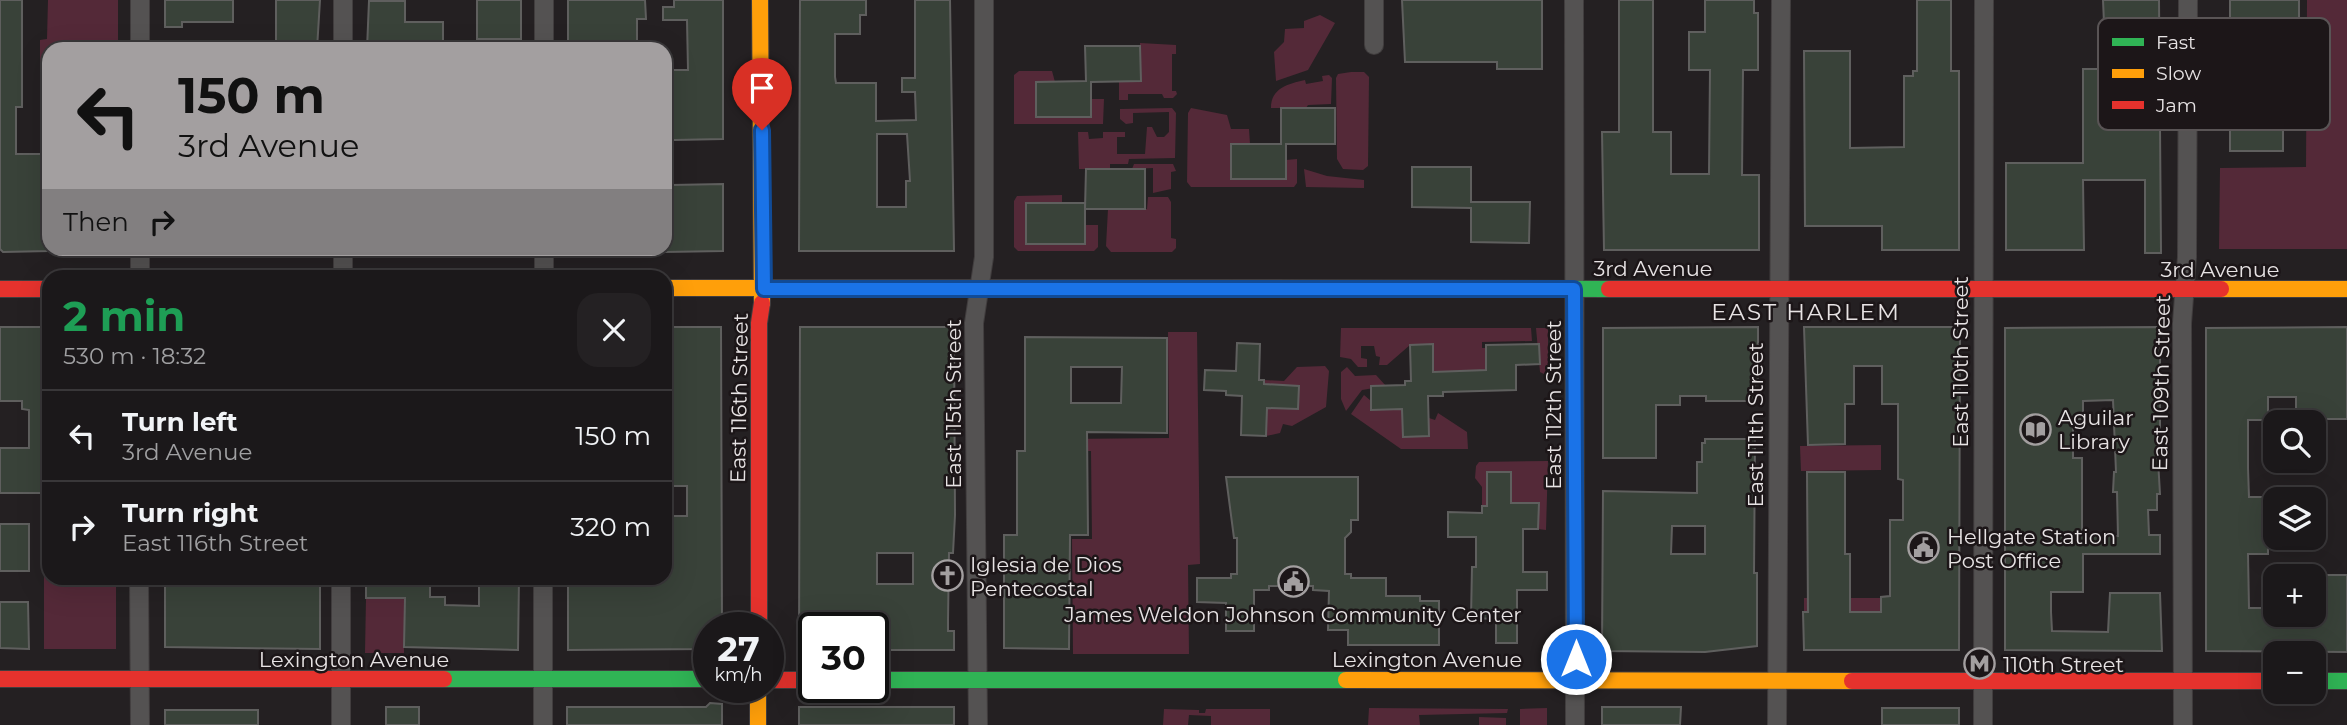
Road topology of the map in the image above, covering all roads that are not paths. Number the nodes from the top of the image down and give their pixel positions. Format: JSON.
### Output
{"nodes":[{"id":1,"x":140,"y":0,"type":"edge"},
{"id":2,"x":343,"y":0,"type":"edge"},
{"id":3,"x":544,"y":0,"type":"edge"},
{"id":4,"x":761,"y":0,"type":"edge"},
{"id":5,"x":984,"y":0,"type":"edge"},
{"id":6,"x":1374,"y":0,"type":"edge"},
{"id":7,"x":1574,"y":0,"type":"edge"},
{"id":8,"x":1781,"y":0,"type":"edge"},
{"id":9,"x":1984,"y":0,"type":"edge"},
{"id":10,"x":2188,"y":0,"type":"edge"},
{"id":11,"x":2188,"y":18,"type":"edge"},
{"id":12,"x":140,"y":42,"type":"edge"},
{"id":13,"x":343,"y":42,"type":"edge"},
{"id":14,"x":544,"y":42,"type":"edge"},
{"id":15,"x":1374,"y":45,"type":"dead end"},
{"id":16,"x":2186,"y":130,"type":"edge"},
{"id":17,"x":672,"y":288,"type":"edge"},
{"id":18,"x":0,"y":289,"type":"edge"},
{"id":19,"x":42,"y":289,"type":"edge"},
{"id":20,"x":764,"y":289,"type":"junction"},
{"id":21,"x":979,"y":289,"type":"junction"},
{"id":22,"x":1574,"y":289,"type":"junction"},
{"id":23,"x":1781,"y":289,"type":"junction"},
{"id":24,"x":1983,"y":289,"type":"junction"},
{"id":25,"x":2347,"y":289,"type":"edge"},
{"id":26,"x":2184,"y":290,"type":"junction"},
{"id":27,"x":139,"y":585,"type":"edge"},
{"id":28,"x":341,"y":585,"type":"edge"},
{"id":29,"x":542,"y":585,"type":"edge"},
{"id":30,"x":759,"y":612,"type":"edge"},
{"id":31,"x":0,"y":679,"type":"edge"},
{"id":32,"x":139,"y":679,"type":"junction"},
{"id":33,"x":341,"y":680,"type":"junction"},
{"id":34,"x":693,"y":680,"type":"edge"},
{"id":35,"x":889,"y":680,"type":"edge"},
{"id":36,"x":978,"y":680,"type":"junction"},
{"id":37,"x":1777,"y":680,"type":"junction"},
{"id":38,"x":1983,"y":680,"type":"junction"},
{"id":39,"x":2182,"y":680,"type":"junction"},
{"id":40,"x":542,"y":681,"type":"junction"},
{"id":41,"x":1576,"y":681,"type":"junction"},
{"id":42,"x":2263,"y":681,"type":"edge"},
{"id":43,"x":2326,"y":681,"type":"edge"},
{"id":44,"x":2347,"y":681,"type":"edge"},
{"id":45,"x":758,"y":703,"type":"edge"},
{"id":46,"x":140,"y":725,"type":"edge"},
{"id":47,"x":341,"y":725,"type":"edge"},
{"id":48,"x":542,"y":725,"type":"edge"},
{"id":49,"x":758,"y":725,"type":"edge"},
{"id":50,"x":978,"y":725,"type":"edge"},
{"id":51,"x":1575,"y":725,"type":"edge"},
{"id":52,"x":1777,"y":725,"type":"edge"},
{"id":53,"x":1983,"y":725,"type":"edge"},
{"id":54,"x":2182,"y":725,"type":"edge"}],
"edges":[{"from":1,"to":12,"type":"street"},
{"from":2,"to":13,"type":"street"},
{"from":3,"to":14,"type":"street"},
{"from":4,"to":20,"type":"main road","name":"East 116th Street"},
{"from":5,"to":21,"type":"street","name":"East 115th Street"},
{"from":6,"to":15,"type":"street"},
{"from":7,"to":22,"type":"street","name":"East 112th Street"},
{"from":8,"to":23,"type":"street","name":"East 111th Street"},
{"from":9,"to":24,"type":"street","name":"East 110th Street"},
{"from":10,"to":11,"type":"street","name":"East 109th Street"},
{"from":16,"to":26,"type":"street","name":"East 109th Street"},
{"from":17,"to":20,"type":"main road","name":"3rd Avenue"},
{"from":18,"to":19,"type":"main road"},
{"from":20,"to":21,"type":"main road","name":"3rd Avenue"},
{"from":20,"to":30,"type":"main road","name":"East 116th Street"},
{"from":21,"to":22,"type":"main road","name":"3rd Avenue"},
{"from":21,"to":36,"type":"street","name":"East 115th Street"},
{"from":22,"to":23,"type":"main road","name":"3rd Avenue"},
{"from":22,"to":41,"type":"street","name":"East 112th Street"},
{"from":23,"to":24,"type":"main road","name":"3rd Avenue"},
{"from":23,"to":37,"type":"street","name":"East 111th Street"},
{"from":24,"to":26,"type":"main road","name":"3rd Avenue"},
{"from":24,"to":38,"type":"street","name":"East 110th Street"},
{"from":25,"to":26,"type":"main road","name":"3rd Avenue"},
{"from":26,"to":39,"type":"street","name":"East 109th Street"},
{"from":27,"to":32,"type":"street"},
{"from":28,"to":33,"type":"street"},
{"from":29,"to":40,"type":"street"},
{"from":31,"to":32,"type":"main road","name":"Lexington Avenue"},
{"from":32,"to":33,"type":"main road","name":"Lexington Avenue"},
{"from":32,"to":46,"type":"street"},
{"from":33,"to":40,"type":"main road","name":"Lexington Avenue"},
{"from":33,"to":47,"type":"street"},
{"from":34,"to":40,"type":"main road","name":"Lexington Avenue"},
{"from":35,"to":36,"type":"main road","name":"Lexington Avenue"},
{"from":36,"to":41,"type":"main road","name":"Lexington Avenue"},
{"from":36,"to":50,"type":"street","name":"East 115th Street"},
{"from":37,"to":38,"type":"main road","name":"Lexington Avenue"},
{"from":37,"to":41,"type":"main road","name":"Lexington Avenue"},
{"from":37,"to":52,"type":"street","name":"East 111th Street"},
{"from":38,"to":39,"type":"main road","name":"Lexington Avenue"},
{"from":38,"to":53,"type":"street","name":"East 110th Street"},
{"from":39,"to":42,"type":"main road","name":"Lexington Avenue"},
{"from":39,"to":54,"type":"street","name":"East 109th Street"},
{"from":40,"to":48,"type":"street"},
{"from":41,"to":51,"type":"street","name":"East 112th Street"},
{"from":43,"to":44,"type":"main road"},
{"from":45,"to":49,"type":"main road"}]}
